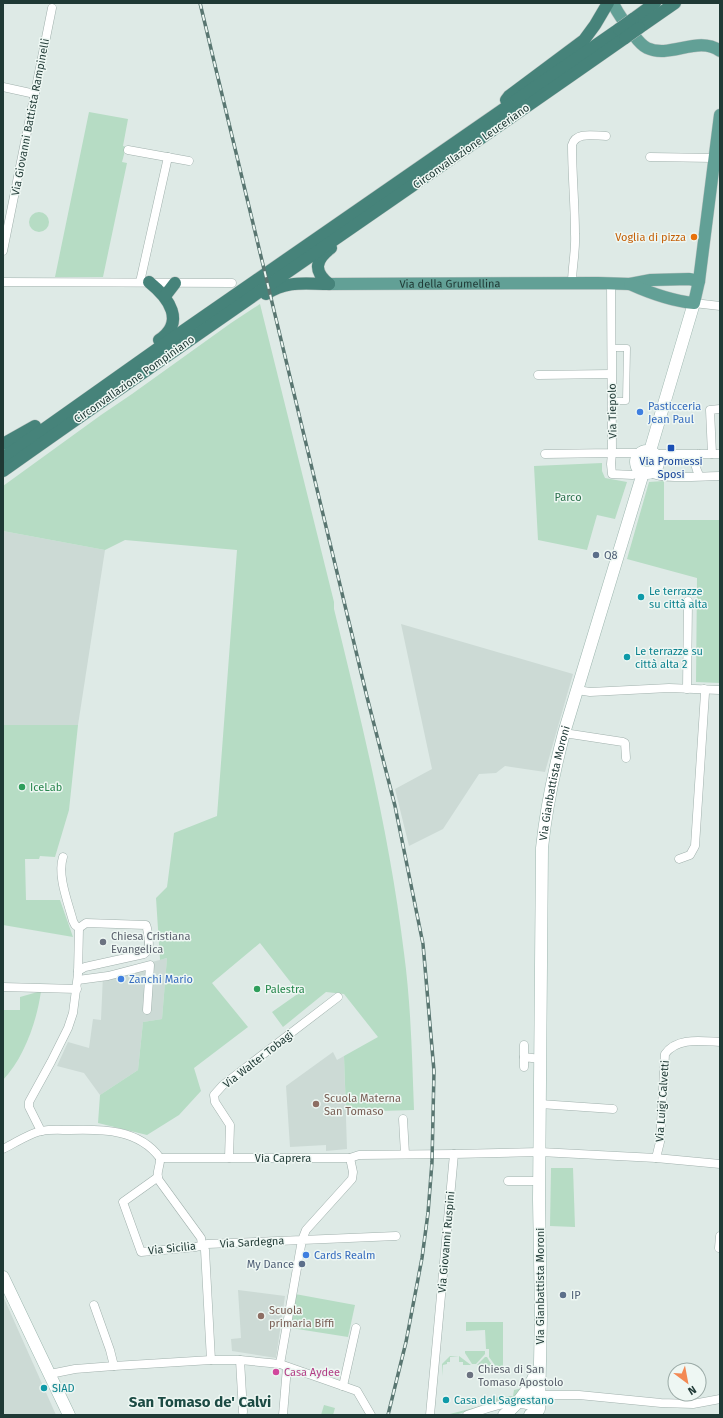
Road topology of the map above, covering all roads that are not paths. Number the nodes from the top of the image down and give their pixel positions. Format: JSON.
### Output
{"nodes":[{"id":1,"x":608,"y":3,"type":"edge"},
{"id":2,"x":614,"y":3,"type":"edge"},
{"id":3,"x":655,"y":3,"type":"edge"},
{"id":4,"x":675,"y":3,"type":"edge"},
{"id":5,"x":52,"y":8,"type":"dead end"},
{"id":6,"x":636,"y":23,"type":"junction"},
{"id":7,"x":622,"y":33,"type":"junction"},
{"id":8,"x":720,"y":51,"type":"edge"},
{"id":9,"x":3,"y":87,"type":"edge"},
{"id":10,"x":35,"y":94,"type":"junction"},
{"id":11,"x":720,"y":115,"type":"edge"},
{"id":12,"x":494,"y":117,"type":"junction"},
{"id":13,"x":606,"y":136,"type":"dead end"},
{"id":14,"x":128,"y":150,"type":"dead end"},
{"id":15,"x":168,"y":157,"type":"junction"},
{"id":16,"x":650,"y":157,"type":"dead end"},
{"id":17,"x":714,"y":158,"type":"junction"},
{"id":18,"x":188,"y":161,"type":"dead end"},
{"id":19,"x":359,"y":223,"type":"junction"},
{"id":20,"x":3,"y":251,"type":"edge"},
{"id":21,"x":264,"y":281,"type":"junction"},
{"id":22,"x":699,"y":281,"type":"junction"},
{"id":23,"x":3,"y":282,"type":"edge"},
{"id":24,"x":144,"y":282,"type":"junction"},
{"id":25,"x":175,"y":282,"type":"junction"},
{"id":26,"x":232,"y":283,"type":"dead end"},
{"id":27,"x":611,"y":283,"type":"junction"},
{"id":28,"x":329,"y":284,"type":"junction"},
{"id":29,"x":572,"y":284,"type":"junction"},
{"id":30,"x":630,"y":284,"type":"junction"},
{"id":31,"x":165,"y":296,"type":"junction"},
{"id":32,"x":694,"y":303,"type":"junction"},
{"id":33,"x":720,"y":306,"type":"edge"},
{"id":34,"x":178,"y":348,"type":"junction"},
{"id":35,"x":611,"y":374,"type":"junction"},
{"id":36,"x":538,"y":375,"type":"dead end"},
{"id":37,"x":626,"y":401,"type":"joint"},
{"id":38,"x":82,"y":403,"type":"junction"},
{"id":39,"x":720,"y":409,"type":"edge"},
{"id":40,"x":3,"y":444,"type":"edge"},
{"id":41,"x":650,"y":452,"type":"junction"},
{"id":42,"x":612,"y":453,"type":"junction"},
{"id":43,"x":545,"y":454,"type":"dead end"},
{"id":44,"x":699,"y":454,"type":"junction"},
{"id":45,"x":716,"y":454,"type":"edge"},
{"id":46,"x":3,"y":458,"type":"edge"},
{"id":47,"x":3,"y":471,"type":"edge"},
{"id":48,"x":645,"y":472,"type":"junction"},
{"id":49,"x":699,"y":475,"type":"junction"},
{"id":50,"x":720,"y":476,"type":"edge"},
{"id":51,"x":688,"y":602,"type":"dead end"},
{"id":52,"x":687,"y":689,"type":"junction"},
{"id":53,"x":704,"y":689,"type":"junction"},
{"id":54,"x":577,"y":690,"type":"junction"},
{"id":55,"x":720,"y":690,"type":"edge"},
{"id":56,"x":568,"y":734,"type":"junction"},
{"id":57,"x":626,"y":758,"type":"dead end"},
{"id":58,"x":63,"y":857,"type":"dead end"},
{"id":59,"x":679,"y":859,"type":"dead end"},
{"id":60,"x":79,"y":928,"type":"junction"},
{"id":61,"x":78,"y":971,"type":"junction"},
{"id":62,"x":78,"y":980,"type":"junction"},
{"id":63,"x":3,"y":987,"type":"edge"},
{"id":64,"x":77,"y":989,"type":"junction"},
{"id":65,"x":338,"y":997,"type":"dead end"},
{"id":66,"x":147,"y":1010,"type":"dead end"},
{"id":67,"x":720,"y":1042,"type":"edge"},
{"id":68,"x":524,"y":1045,"type":"dead end"},
{"id":69,"x":524,"y":1057,"type":"junction"},
{"id":70,"x":540,"y":1059,"type":"junction"},
{"id":71,"x":524,"y":1067,"type":"dead end"},
{"id":72,"x":540,"y":1104,"type":"junction"},
{"id":73,"x":613,"y":1109,"type":"dead end"},
{"id":74,"x":403,"y":1119,"type":"dead end"},
{"id":75,"x":41,"y":1131,"type":"junction"},
{"id":76,"x":3,"y":1149,"type":"edge"},
{"id":77,"x":540,"y":1152,"type":"junction"},
{"id":78,"x":405,"y":1154,"type":"junction"},
{"id":79,"x":454,"y":1154,"type":"junction"},
{"id":80,"x":160,"y":1158,"type":"junction"},
{"id":81,"x":229,"y":1158,"type":"junction"},
{"id":82,"x":350,"y":1158,"type":"junction"},
{"id":83,"x":656,"y":1158,"type":"junction"},
{"id":84,"x":720,"y":1164,"type":"edge"},
{"id":85,"x":158,"y":1177,"type":"junction"},
{"id":86,"x":508,"y":1181,"type":"dead end"},
{"id":87,"x":539,"y":1181,"type":"junction"},
{"id":88,"x":396,"y":1236,"type":"dead end"},
{"id":89,"x":720,"y":1236,"type":"edge"},
{"id":90,"x":302,"y":1240,"type":"junction"},
{"id":91,"x":202,"y":1245,"type":"junction"},
{"id":92,"x":719,"y":1248,"type":"dead end"},
{"id":93,"x":3,"y":1277,"type":"edge"},
{"id":94,"x":94,"y":1305,"type":"dead end"},
{"id":95,"x":356,"y":1328,"type":"dead end"},
{"id":96,"x":211,"y":1360,"type":"junction"},
{"id":97,"x":240,"y":1360,"type":"junction"},
{"id":98,"x":541,"y":1363,"type":"junction"},
{"id":99,"x":114,"y":1366,"type":"junction"},
{"id":100,"x":283,"y":1366,"type":"junction"},
{"id":101,"x":50,"y":1374,"type":"junction"},
{"id":102,"x":343,"y":1386,"type":"junction"},
{"id":103,"x":525,"y":1393,"type":"junction"},
{"id":104,"x":539,"y":1395,"type":"junction"},
{"id":105,"x":720,"y":1399,"type":"edge"},
{"id":106,"x":518,"y":1403,"type":"junction"},
{"id":107,"x":488,"y":1409,"type":"junction"},
{"id":108,"x":242,"y":1412,"type":"dead end"},
{"id":109,"x":536,"y":1413,"type":"edge"},
{"id":110,"x":69,"y":1415,"type":"edge"},
{"id":111,"x":283,"y":1415,"type":"edge"},
{"id":112,"x":371,"y":1415,"type":"edge"},
{"id":113,"x":430,"y":1415,"type":"edge"},
{"id":114,"x":467,"y":1415,"type":"edge"},
{"id":115,"x":499,"y":1415,"type":"edge"},
{"id":116,"x":504,"y":1415,"type":"edge"}],
"edges":[{"from":1,"to":12,"type":"highway"},
{"from":2,"to":8,"type":"main road"},
{"from":3,"to":6,"type":"highway","name":"Circonvallazione Leuceriano"},
{"from":4,"to":6,"type":"highway","name":"Circonvallazione Leuceriano"},
{"from":5,"to":10,"type":"street","name":"Via Giovanni Battista Rampinelli"},
{"from":6,"to":7,"type":"highway","name":"Circonvallazione Leuceriano","bridge":true},
{"from":7,"to":12,"type":"highway","name":"Circonvallazione Leuceriano"},
{"from":7,"to":19,"type":"highway","name":"Circonvallazione Leuceriano"},
{"from":9,"to":10,"type":"street"},
{"from":10,"to":20,"type":"street","name":"Via Giovanni Battista Rampinelli"},
{"from":11,"to":17,"type":"main road"},
{"from":12,"to":21,"type":"highway","name":"Circonvallazione Leuceriano"},
{"from":13,"to":29,"type":"street"},
{"from":14,"to":15,"type":"street"},
{"from":15,"to":18,"type":"street"},
{"from":15,"to":24,"type":"street"},
{"from":16,"to":17,"type":"street"},
{"from":17,"to":22,"type":"main road"},
{"from":19,"to":21,"type":"highway","name":"Circonvallazione Leuceriano"},
{"from":19,"to":28,"type":"highway"},
{"from":21,"to":34,"type":"highway","name":"Circonvallazione Pompiniano"},
{"from":21,"to":38,"type":"highway","name":"Circonvallazione Pompiniano"},
{"from":22,"to":30,"type":"main road","name":"Via della Grumellina"},
{"from":22,"to":32,"type":"main road"},
{"from":23,"to":24,"type":"street"},
{"from":24,"to":25,"type":"street"},
{"from":24,"to":31,"type":"highway"},
{"from":25,"to":26,"type":"street"},
{"from":25,"to":31,"type":"highway"},
{"from":27,"to":29,"type":"main road","name":"Via della Grumellina"},
{"from":27,"to":30,"type":"main road","name":"Via della Grumellina"},
{"from":27,"to":35,"type":"street","name":"Via Tiepolo"},
{"from":28,"to":29,"type":"main road","name":"Via della Grumellina"},
{"from":28,"to":34,"type":"highway"},
{"from":30,"to":32,"type":"main road","name":"Via della Grumellina"},
{"from":31,"to":38,"type":"highway"},
{"from":32,"to":33,"type":"street"},
{"from":32,"to":41,"type":"main road","name":"Via Gianbattista Moroni"},
{"from":34,"to":47,"type":"highway","name":"Circonvallazione Pompiniano"},
{"from":35,"to":36,"type":"street","name":"Via Tiepolo"},
{"from":35,"to":42,"type":"street","name":"Via Tiepolo"},
{"from":37,"to":37,"type":"street"},
{"from":38,"to":40,"type":"highway"},
{"from":38,"to":46,"type":"highway","name":"Circonvallazione Pompiniano"},
{"from":39,"to":45,"type":"street"},
{"from":41,"to":42,"type":"street"},
{"from":41,"to":44,"type":"street"},
{"from":41,"to":48,"type":"main road","name":"Via Gianbattista Moroni"},
{"from":41,"to":48,"type":"main road","name":"Via Gianbattista Moroni"},
{"from":42,"to":43,"type":"street","name":"Via Tiepolo"},
{"from":42,"to":48,"type":"street"},
{"from":44,"to":45,"type":"street"},
{"from":44,"to":49,"type":"street"},
{"from":48,"to":49,"type":"street"},
{"from":48,"to":54,"type":"main road","name":"Via Gianbattista Moroni"},
{"from":49,"to":50,"type":"street"},
{"from":51,"to":52,"type":"street"},
{"from":52,"to":53,"type":"street"},
{"from":52,"to":54,"type":"street"},
{"from":53,"to":55,"type":"street"},
{"from":53,"to":59,"type":"street"},
{"from":54,"to":56,"type":"main road","name":"Via Gianbattista Moroni"},
{"from":56,"to":57,"type":"street","name":"Via Gianbattista Moroni"},
{"from":56,"to":70,"type":"main road","name":"Via Gianbattista Moroni"},
{"from":58,"to":60,"type":"street"},
{"from":60,"to":61,"type":"street"},
{"from":60,"to":61,"type":"street"},
{"from":61,"to":62,"type":"street"},
{"from":62,"to":64,"type":"street"},
{"from":62,"to":66,"type":"street"},
{"from":63,"to":64,"type":"street"},
{"from":64,"to":75,"type":"street"},
{"from":65,"to":81,"type":"street","name":"Via Walter Tobagi"},
{"from":67,"to":83,"type":"street","name":"Via Luigi Calvetti"},
{"from":68,"to":69,"type":"street"},
{"from":69,"to":70,"type":"street"},
{"from":69,"to":71,"type":"street"},
{"from":70,"to":72,"type":"main road","name":"Via Gianbattista Moroni"},
{"from":72,"to":73,"type":"street"},
{"from":72,"to":77,"type":"main road","name":"Via Gianbattista Moroni"},
{"from":74,"to":78,"type":"street"},
{"from":75,"to":76,"type":"street"},
{"from":75,"to":80,"type":"street"},
{"from":77,"to":79,"type":"street"},
{"from":77,"to":83,"type":"street","name":"Via Luigi Calvetti"},
{"from":77,"to":87,"type":"main road","name":"Via Gianbattista Moroni"},
{"from":78,"to":79,"type":"street","name":"Via Caprera"},
{"from":78,"to":82,"type":"street","name":"Via Caprera"},
{"from":79,"to":113,"type":"street","name":"Via Giovanni Ruspini"},
{"from":80,"to":81,"type":"street","name":"Via Caprera"},
{"from":80,"to":85,"type":"street"},
{"from":81,"to":82,"type":"street","name":"Via Caprera"},
{"from":82,"to":90,"type":"street","name":"Via Sardegna"},
{"from":83,"to":84,"type":"street","name":"Via Luigi Calvetti"},
{"from":85,"to":91,"type":"street","name":"Via Sicilia"},
{"from":85,"to":91,"type":"street","name":"Via Sicilia"},
{"from":86,"to":87,"type":"street"},
{"from":87,"to":98,"type":"main road","name":"Via Gianbattista Moroni"},
{"from":88,"to":90,"type":"street","name":"Via Sardegna"},
{"from":89,"to":92,"type":"street"},
{"from":90,"to":91,"type":"street","name":"Via Sardegna"},
{"from":90,"to":100,"type":"street","name":"Via Sardegna"},
{"from":91,"to":96,"type":"street","name":"Via Sicilia"},
{"from":93,"to":101,"type":"main road"},
{"from":94,"to":99,"type":"street"},
{"from":95,"to":102,"type":"street"},
{"from":96,"to":97,"type":"street"},
{"from":96,"to":99,"type":"street"},
{"from":97,"to":100,"type":"street"},
{"from":97,"to":108,"type":"street"},
{"from":98,"to":103,"type":"main road"},
{"from":98,"to":104,"type":"main road","name":"Via Gianbattista Moroni"},
{"from":99,"to":101,"type":"street"},
{"from":100,"to":102,"type":"street"},
{"from":100,"to":111,"type":"street","name":"Via Sardegna"},
{"from":101,"to":110,"type":"main road"},
{"from":102,"to":112,"type":"street"},
{"from":103,"to":104,"type":"street"},
{"from":103,"to":106,"type":"main road"},
{"from":104,"to":105,"type":"street"},
{"from":104,"to":109,"type":"main road","name":"Via Gianbattista Moroni"},
{"from":106,"to":107,"type":"street"},
{"from":106,"to":109,"type":"street"},
{"from":106,"to":116,"type":"main road"},
{"from":107,"to":114,"type":"street"},
{"from":107,"to":115,"type":"street"}]}
